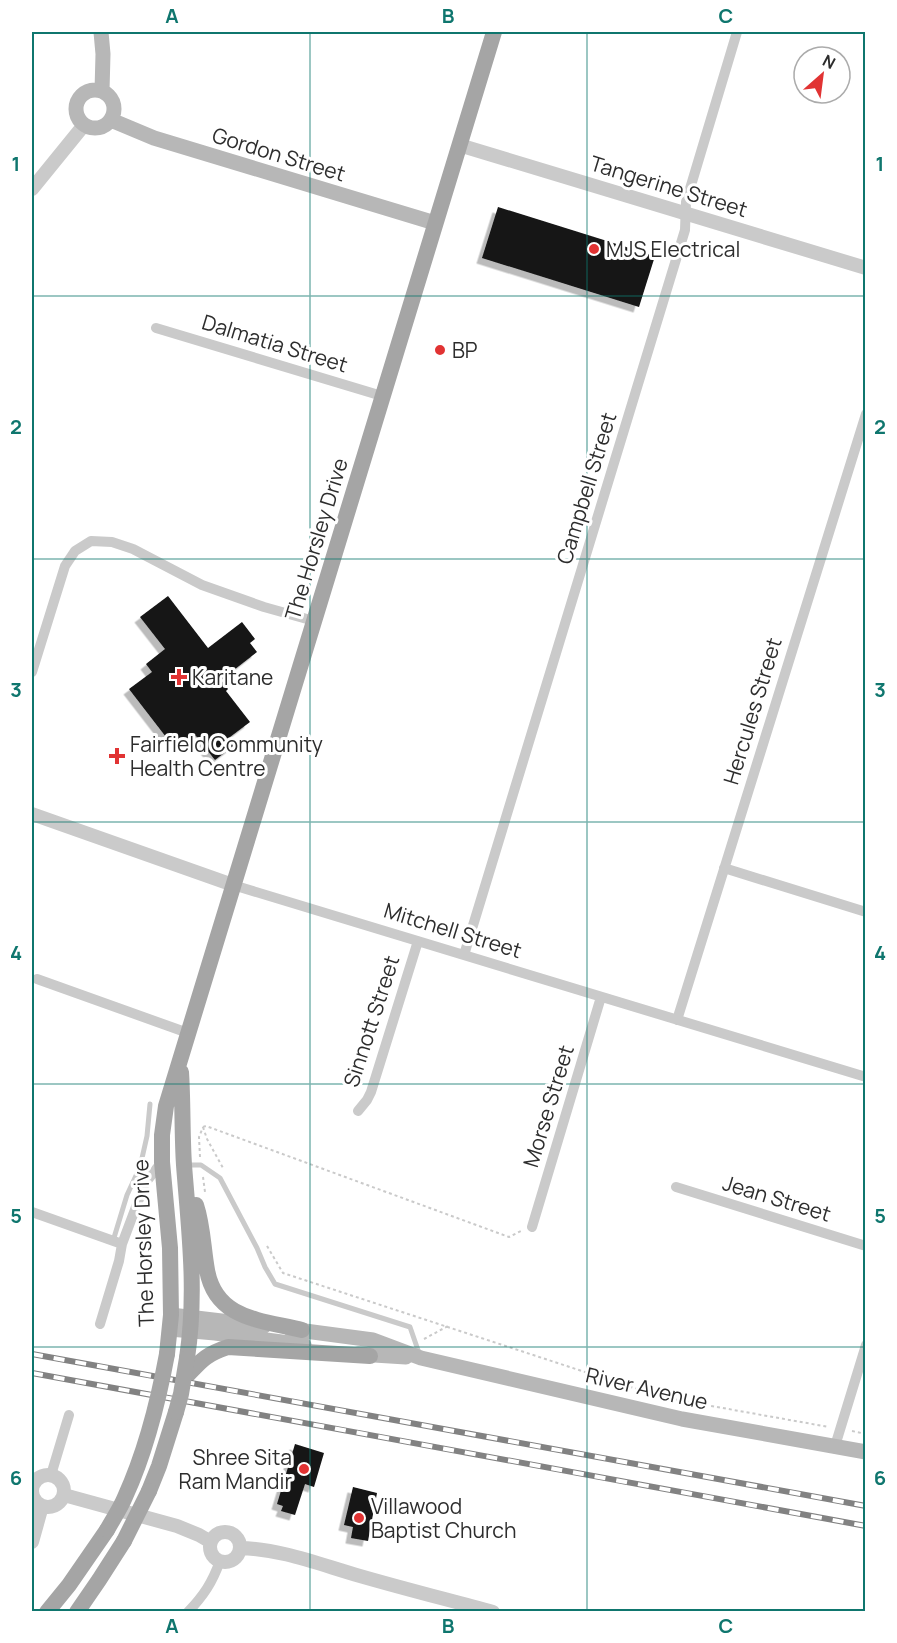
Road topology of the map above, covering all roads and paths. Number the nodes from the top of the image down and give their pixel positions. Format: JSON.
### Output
{"nodes":[{"id":1,"x":101,"y":32,"type":"edge"},
{"id":2,"x":494,"y":32,"type":"edge"},
{"id":3,"x":737,"y":32,"type":"edge"},
{"id":4,"x":102,"y":91,"type":"junction"},
{"id":5,"x":111,"y":120,"type":"junction"},
{"id":6,"x":84,"y":125,"type":"junction"},
{"id":7,"x":459,"y":145,"type":"junction"},
{"id":8,"x":32,"y":189,"type":"edge"},
{"id":9,"x":686,"y":213,"type":"junction"},
{"id":10,"x":435,"y":223,"type":"junction"},
{"id":11,"x":866,"y":268,"type":"edge"},
{"id":12,"x":156,"y":328,"type":"dead end"},
{"id":13,"x":382,"y":396,"type":"junction"},
{"id":14,"x":866,"y":414,"type":"edge"},
{"id":15,"x":863,"y":429,"type":"edge"},
{"id":16,"x":314,"y":621,"type":"junction"},
{"id":17,"x":32,"y":672,"type":"edge"},
{"id":18,"x":32,"y":814,"type":"edge"},
{"id":19,"x":723,"y":868,"type":"junction"},
{"id":20,"x":233,"y":885,"type":"junction"},
{"id":21,"x":866,"y":912,"type":"edge"},
{"id":22,"x":418,"y":941,"type":"junction"},
{"id":23,"x":464,"y":955,"type":"junction"},
{"id":24,"x":37,"y":979,"type":"dead end"},
{"id":25,"x":601,"y":997,"type":"junction"},
{"id":26,"x":677,"y":1020,"type":"junction"},
{"id":27,"x":188,"y":1033,"type":"junction"},
{"id":28,"x":180,"y":1060,"type":"junction"},
{"id":29,"x":866,"y":1077,"type":"edge"},
{"id":30,"x":150,"y":1104,"type":"dead end"},
{"id":31,"x":358,"y":1111,"type":"dead end"},
{"id":32,"x":203,"y":1127,"type":"dead end"},
{"id":33,"x":162,"y":1161,"type":"junction"},
{"id":34,"x":184,"y":1164,"type":"junction"},
{"id":35,"x":186,"y":1182,"type":"junction"},
{"id":36,"x":676,"y":1187,"type":"dead end"},
{"id":37,"x":32,"y":1212,"type":"edge"},
{"id":38,"x":532,"y":1227,"type":"joint"},
{"id":39,"x":117,"y":1243,"type":"junction"},
{"id":40,"x":866,"y":1246,"type":"edge"},
{"id":41,"x":283,"y":1273,"type":"dead end"},
{"id":42,"x":170,"y":1322,"type":"junction"},
{"id":43,"x":100,"y":1324,"type":"dead end"},
{"id":44,"x":192,"y":1324,"type":"junction"},
{"id":45,"x":302,"y":1329,"type":"junction"},
{"id":46,"x":866,"y":1345,"type":"edge"},
{"id":47,"x":370,"y":1356,"type":"junction"},
{"id":48,"x":421,"y":1358,"type":"junction"},
{"id":49,"x":194,"y":1359,"type":"junction"},
{"id":50,"x":69,"y":1416,"type":"dead end"},
{"id":51,"x":840,"y":1429,"type":"junction"},
{"id":52,"x":866,"y":1434,"type":"edge"},
{"id":53,"x":835,"y":1446,"type":"junction"},
{"id":54,"x":866,"y":1452,"type":"edge"},
{"id":55,"x":51,"y":1475,"type":"junction"},
{"id":56,"x":33,"y":1483,"type":"edge"},
{"id":57,"x":64,"y":1495,"type":"junction"},
{"id":58,"x":42,"y":1506,"type":"junction"},
{"id":59,"x":32,"y":1542,"type":"edge"},
{"id":60,"x":211,"y":1542,"type":"junction"},
{"id":61,"x":240,"y":1548,"type":"junction"},
{"id":62,"x":220,"y":1562,"type":"junction"},
{"id":63,"x":47,"y":1611,"type":"edge"},
{"id":64,"x":77,"y":1611,"type":"edge"},
{"id":65,"x":188,"y":1611,"type":"edge"},
{"id":66,"x":493,"y":1611,"type":"edge"}],
"edges":[{"from":1,"to":4,"type":"main road"},
{"from":2,"to":7,"type":"main road","name":"The Horsley Drive"},
{"from":3,"to":9,"type":"street","name":"Campbell Street"},
{"from":4,"to":5,"type":"main road"},
{"from":4,"to":6,"type":"main road"},
{"from":5,"to":6,"type":"main road"},
{"from":5,"to":10,"type":"main road","name":"Gordon Street"},
{"from":6,"to":8,"type":"street"},
{"from":7,"to":9,"type":"street","name":"Tangerine Street"},
{"from":7,"to":10,"type":"main road","name":"The Horsley Drive"},
{"from":9,"to":11,"type":"street","name":"Tangerine Street"},
{"from":9,"to":23,"type":"street","name":"Campbell Street"},
{"from":10,"to":13,"type":"main road","name":"The Horsley Drive"},
{"from":12,"to":13,"type":"street","name":"Dalmatia Street"},
{"from":13,"to":16,"type":"main road","name":"The Horsley Drive"},
{"from":14,"to":15,"type":"street","name":"Hercules Street"},
{"from":15,"to":19,"type":"street","name":"Hercules Street"},
{"from":16,"to":17,"type":"street"},
{"from":16,"to":20,"type":"main road","name":"The Horsley Drive"},
{"from":18,"to":20,"type":"street","name":"Mitchell Street"},
{"from":19,"to":21,"type":"street"},
{"from":19,"to":26,"type":"street","name":"Hercules Street"},
{"from":20,"to":22,"type":"street","name":"Mitchell Street"},
{"from":20,"to":27,"type":"main road","name":"The Horsley Drive"},
{"from":22,"to":23,"type":"street","name":"Mitchell Street"},
{"from":22,"to":31,"type":"street","name":"Sinnott Street"},
{"from":23,"to":25,"type":"street","name":"Mitchell Street"},
{"from":24,"to":27,"type":"street"},
{"from":25,"to":26,"type":"street","name":"Mitchell Street"},
{"from":25,"to":38,"type":"street","name":"Morse Street"},
{"from":26,"to":29,"type":"street","name":"Mitchell Street"},
{"from":27,"to":28,"type":"main road","name":"The Horsley Drive"},
{"from":28,"to":33,"type":"main road","name":"The Horsley Drive"},
{"from":28,"to":34,"type":"main road","name":"The Horsley Drive"},
{"from":30,"to":39,"type":"lane"},
{"from":32,"to":38,"type":"path"},
{"from":33,"to":39,"type":"street"},
{"from":33,"to":42,"type":"main road","name":"The Horsley Drive"},
{"from":34,"to":35,"type":"main road","name":"The Horsley Drive"},
{"from":34,"to":48,"type":"lane"},
{"from":35,"to":44,"type":"main road","name":"The Horsley Drive"},
{"from":35,"to":45,"type":"main road"},
{"from":36,"to":40,"type":"street","name":"Jean Street"},
{"from":37,"to":39,"type":"street"},
{"from":39,"to":43,"type":"street"},
{"from":41,"to":51,"type":"path"},
{"from":42,"to":44,"type":"main road","name":"River Avenue"},
{"from":42,"to":63,"type":"main road","name":"The Horsley Drive","bridge":true},
{"from":44,"to":45,"type":"main road","name":"River Avenue"},
{"from":44,"to":47,"type":"main road","name":"River Avenue"},
{"from":44,"to":49,"type":"main road","name":"The Horsley Drive"},
{"from":45,"to":48,"type":"main road","name":"River Avenue"},
{"from":46,"to":51,"type":"street"},
{"from":47,"to":48,"type":"main road","name":"River Avenue"},
{"from":47,"to":49,"type":"main road"},
{"from":48,"to":53,"type":"main road","name":"River Avenue"},
{"from":49,"to":64,"type":"main road","name":"The Horsley Drive","bridge":true},
{"from":50,"to":55,"type":"street"},
{"from":51,"to":52,"type":"path"},
{"from":51,"to":53,"type":"street"},
{"from":53,"to":54,"type":"main road","name":"River Avenue"},
{"from":55,"to":56,"type":"street"},
{"from":55,"to":57,"type":"street"},
{"from":56,"to":58,"type":"street"},
{"from":57,"to":58,"type":"street"},
{"from":57,"to":60,"type":"street"},
{"from":58,"to":59,"type":"street"},
{"from":60,"to":61,"type":"street"},
{"from":60,"to":62,"type":"street"},
{"from":61,"to":62,"type":"street"},
{"from":61,"to":66,"type":"street"},
{"from":62,"to":65,"type":"street"}]}
